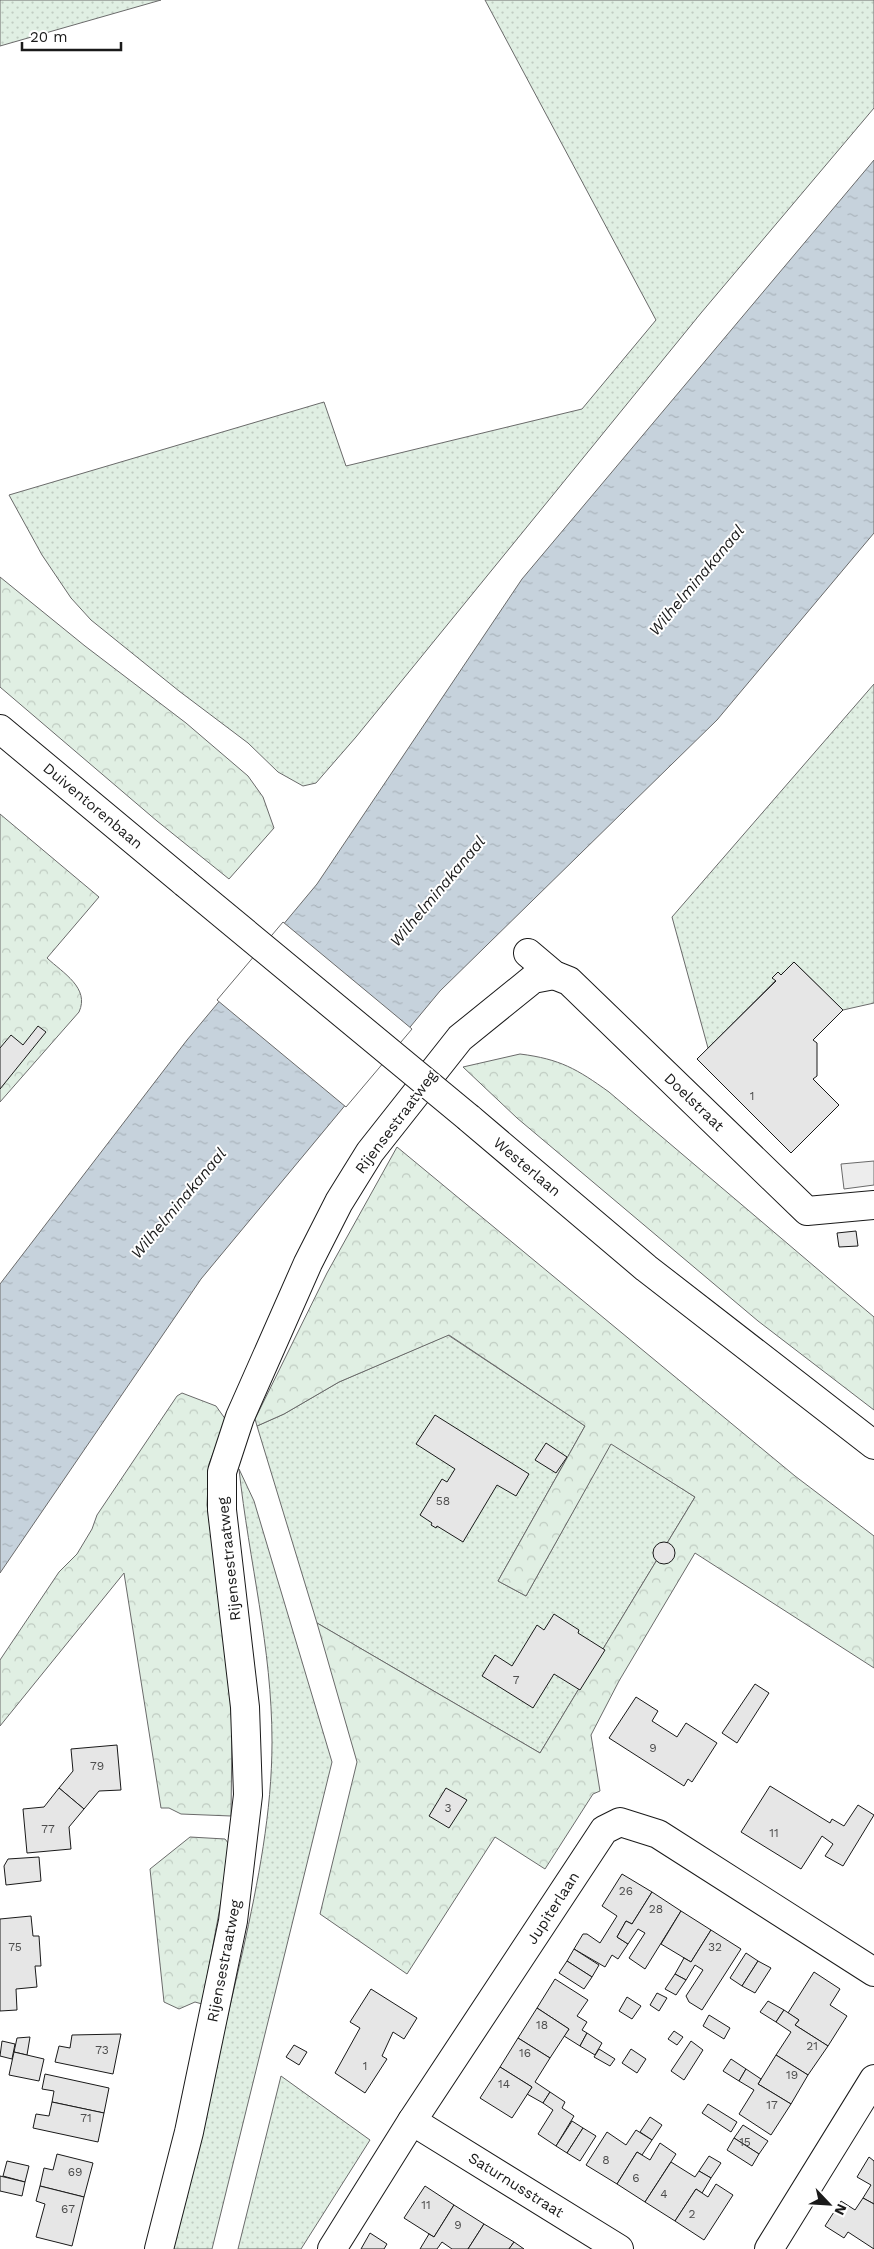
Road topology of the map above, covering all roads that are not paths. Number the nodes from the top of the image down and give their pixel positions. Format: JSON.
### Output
{"nodes":[{"id":1,"x":0,"y":729,"type":"edge"},
{"id":2,"x":185,"y":883,"type":"joint"},
{"id":3,"x":528,"y":953,"type":"dead end"},
{"id":4,"x":554,"y":975,"type":"junction"},
{"id":5,"x":874,"y":1205,"type":"edge"},
{"id":6,"x":874,"y":1444,"type":"edge"},
{"id":7,"x":874,"y":1972,"type":"edge"},
{"id":8,"x":874,"y":2079,"type":"edge"},
{"id":9,"x":412,"y":2121,"type":"junction"},
{"id":10,"x":159,"y":2249,"type":"edge"},
{"id":11,"x":332,"y":2249,"type":"edge"},
{"id":12,"x":619,"y":2249,"type":"edge"},
{"id":13,"x":769,"y":2249,"type":"edge"}],
"edges":[{"from":1,"to":2,"type":"street","name":"Duiventorenbaan"},
{"from":2,"to":6,"type":"street","name":"Westerlaan","bridge":true},
{"from":3,"to":4,"type":"street","name":"Doelstraat"},
{"from":4,"to":5,"type":"street","name":"Doelstraat"},
{"from":4,"to":10,"type":"street","name":"Rijensestraatweg"},
{"from":7,"to":9,"type":"street","name":"Jupiterlaan"},
{"from":8,"to":13,"type":"street"},
{"from":9,"to":11,"type":"street","name":"Jupiterlaan"},
{"from":9,"to":12,"type":"street","name":"Saturnusstraat"}]}
